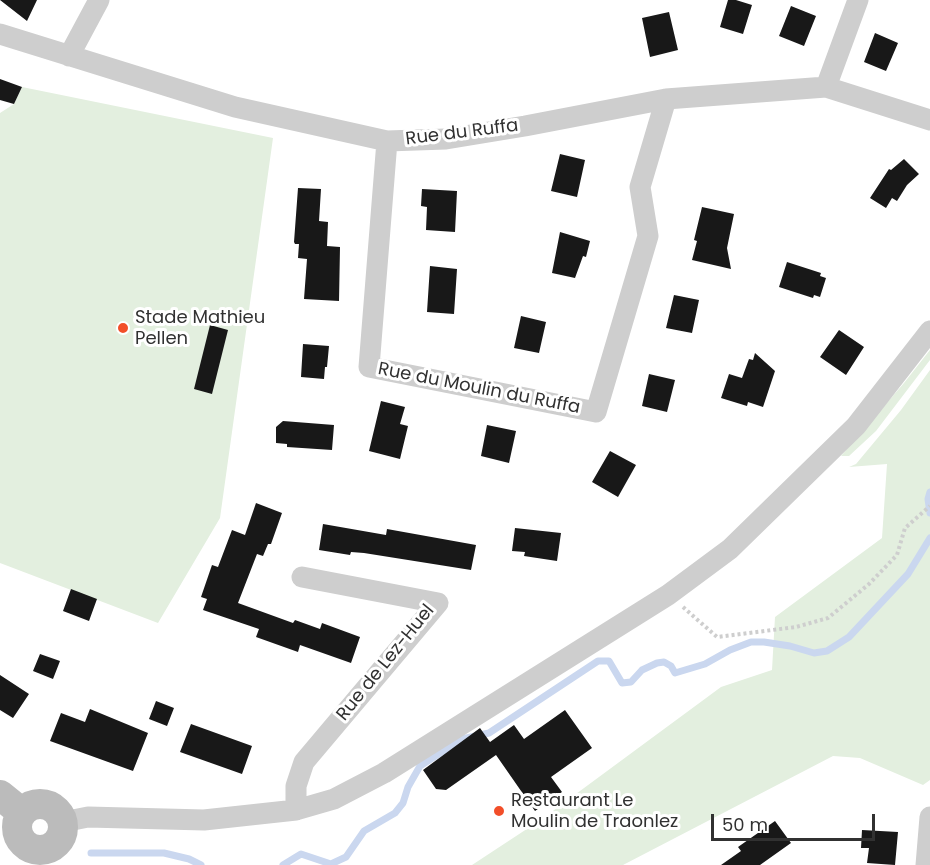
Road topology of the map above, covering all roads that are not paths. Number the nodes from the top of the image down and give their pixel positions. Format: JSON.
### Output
{"nodes":[{"id":1,"x":99,"y":0,"type":"edge"},
{"id":2,"x":858,"y":0,"type":"edge"},
{"id":3,"x":0,"y":34,"type":"edge"},
{"id":4,"x":69,"y":56,"type":"junction"},
{"id":5,"x":826,"y":87,"type":"junction"},
{"id":6,"x":666,"y":99,"type":"junction"},
{"id":7,"x":930,"y":120,"type":"edge"},
{"id":8,"x":387,"y":141,"type":"junction"},
{"id":9,"x":930,"y":331,"type":"edge"},
{"id":10,"x":302,"y":577,"type":"dead end"},
{"id":11,"x":11,"y":804,"type":"edge"},
{"id":12,"x":296,"y":810,"type":"junction"},
{"id":13,"x":930,"y":817,"type":"edge"},
{"id":14,"x":63,"y":822,"type":"junction"},
{"id":15,"x":52,"y":857,"type":"edge"},
{"id":16,"x":926,"y":865,"type":"edge"}],
"edges":[{"from":1,"to":4,"type":"street"},
{"from":2,"to":5,"type":"street"},
{"from":3,"to":4,"type":"street","name":"Rue du Ruffa"},
{"from":4,"to":8,"type":"street","name":"Rue du Ruffa"},
{"from":5,"to":6,"type":"street","name":"Rue du Ruffa"},
{"from":5,"to":7,"type":"street","name":"Rue du Ruffa"},
{"from":6,"to":8,"type":"street","name":"Rue du Ruffa"},
{"from":6,"to":8,"type":"street","name":"Rue du Moulin du Ruffa"},
{"from":9,"to":12,"type":"street"},
{"from":10,"to":12,"type":"street","name":"Rue de Lez-Huel"},
{"from":11,"to":14,"type":"street"},
{"from":11,"to":15,"type":"street"},
{"from":12,"to":14,"type":"street"},
{"from":13,"to":16,"type":"street"},
{"from":14,"to":15,"type":"street"}]}
